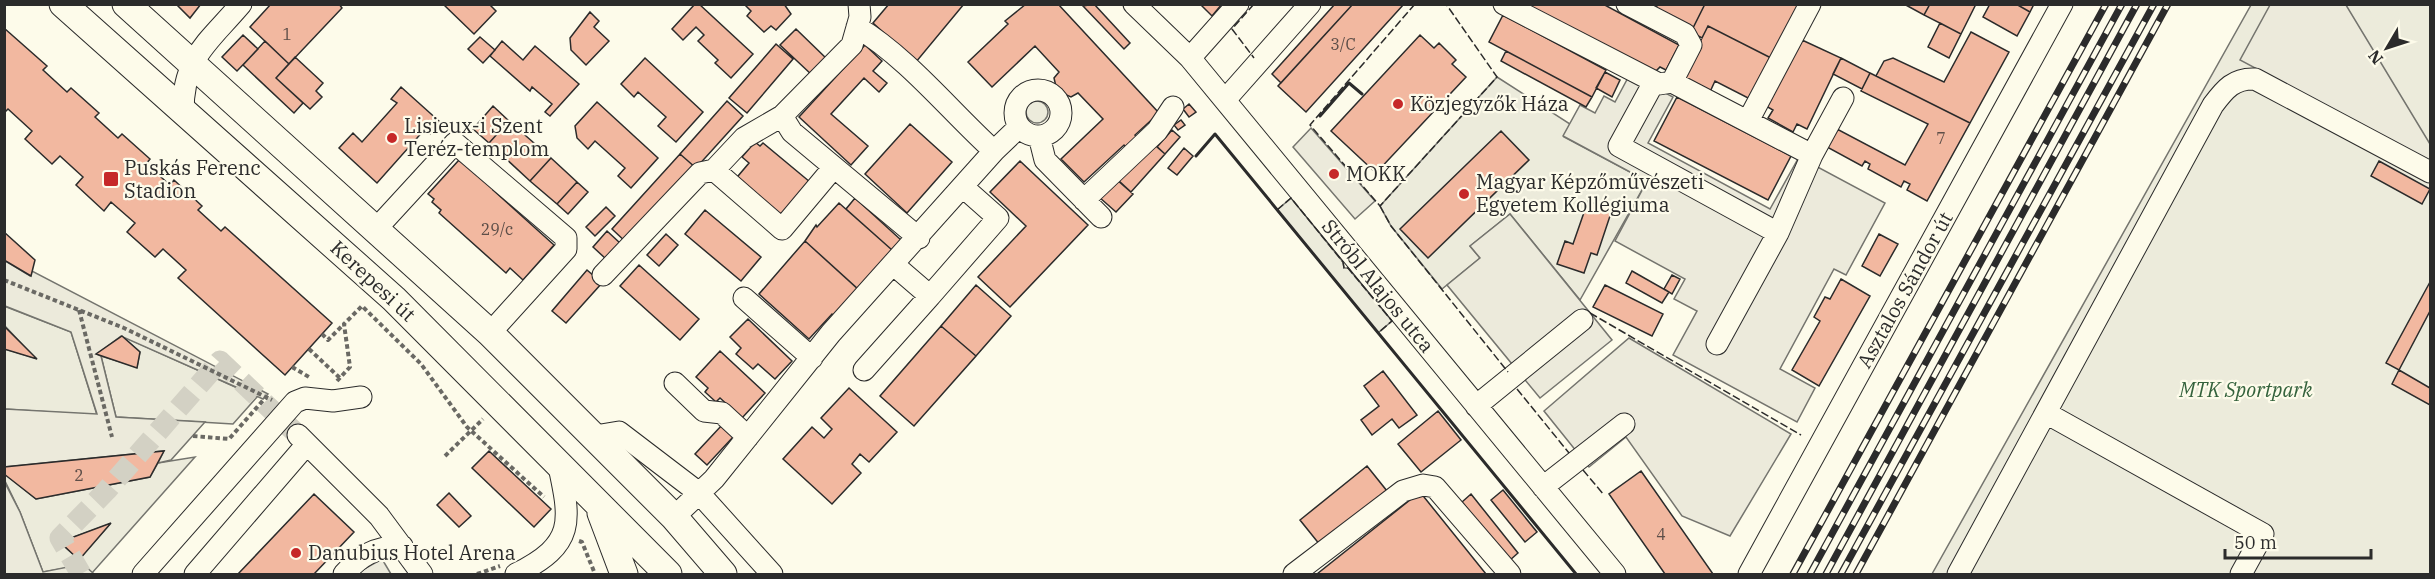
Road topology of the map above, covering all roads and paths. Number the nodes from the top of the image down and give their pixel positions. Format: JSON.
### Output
{"nodes":[{"id":1,"x":63,"y":4,"type":"edge"},
{"id":2,"x":126,"y":4,"type":"edge"},
{"id":3,"x":241,"y":4,"type":"edge"},
{"id":4,"x":859,"y":4,"type":"edge"},
{"id":5,"x":1134,"y":4,"type":"edge"},
{"id":6,"x":1238,"y":4,"type":"edge"},
{"id":7,"x":1310,"y":4,"type":"edge"},
{"id":8,"x":1504,"y":4,"type":"edge"},
{"id":9,"x":1627,"y":4,"type":"edge"},
{"id":10,"x":1810,"y":4,"type":"edge"},
{"id":11,"x":2062,"y":4,"type":"edge"},
{"id":12,"x":857,"y":27,"type":"junction"},
{"id":13,"x":1190,"y":58,"type":"junction"},
{"id":14,"x":191,"y":62,"type":"junction"},
{"id":15,"x":1663,"y":82,"type":"junction"},
{"id":16,"x":1843,"y":99,"type":"dead end"},
{"id":17,"x":1225,"y":100,"type":"junction"},
{"id":18,"x":1173,"y":107,"type":"dead end"},
{"id":19,"x":183,"y":112,"type":"junction"},
{"id":20,"x":782,"y":116,"type":"junction"},
{"id":21,"x":1748,"y":121,"type":"junction"},
{"id":22,"x":1018,"y":127,"type":"junction"},
{"id":23,"x":1039,"y":136,"type":"junction"},
{"id":24,"x":994,"y":151,"type":"junction"},
{"id":25,"x":1812,"y":155,"type":"junction"},
{"id":26,"x":834,"y":167,"type":"junction"},
{"id":27,"x":714,"y":170,"type":"junction"},
{"id":28,"x":2430,"y":172,"type":"edge"},
{"id":29,"x":963,"y":187,"type":"junction"},
{"id":30,"x":1084,"y":200,"type":"junction"},
{"id":31,"x":1101,"y":217,"type":"dead end"},
{"id":32,"x":376,"y":229,"type":"junction"},
{"id":33,"x":1778,"y":233,"type":"junction"},
{"id":34,"x":918,"y":238,"type":"junction"},
{"id":35,"x":894,"y":265,"type":"junction"},
{"id":36,"x":603,"y":275,"type":"dead end"},
{"id":37,"x":4,"y":280,"type":"edge"},
{"id":38,"x":930,"y":296,"type":"junction"},
{"id":39,"x":744,"y":298,"type":"dead end"},
{"id":40,"x":79,"y":310,"type":"junction"},
{"id":41,"x":1582,"y":320,"type":"dead end"},
{"id":42,"x":344,"y":324,"type":"junction"},
{"id":43,"x":490,"y":333,"type":"junction"},
{"id":44,"x":322,"y":334,"type":"dead end"},
{"id":45,"x":1717,"y":344,"type":"dead end"},
{"id":46,"x":309,"y":349,"type":"dead end"},
{"id":47,"x":812,"y":358,"type":"junction"},
{"id":48,"x":864,"y":370,"type":"dead end"},
{"id":49,"x":675,"y":383,"type":"dead end"},
{"id":50,"x":361,"y":397,"type":"dead end"},
{"id":51,"x":1476,"y":406,"type":"junction"},
{"id":52,"x":2046,"y":413,"type":"junction"},
{"id":53,"x":1624,"y":424,"type":"dead end"},
{"id":54,"x":194,"y":436,"type":"dead end"},
{"id":55,"x":595,"y":436,"type":"junction"},
{"id":56,"x":112,"y":437,"type":"dead end"},
{"id":57,"x":464,"y":437,"type":"dead end"},
{"id":58,"x":748,"y":437,"type":"junction"},
{"id":59,"x":445,"y":456,"type":"dead end"},
{"id":60,"x":558,"y":462,"type":"junction"},
{"id":61,"x":1543,"y":487,"type":"junction"},
{"id":62,"x":699,"y":493,"type":"junction"},
{"id":63,"x":596,"y":501,"type":"junction"},
{"id":64,"x":550,"y":504,"type":"dead end"},
{"id":65,"x":680,"y":524,"type":"junction"},
{"id":66,"x":402,"y":546,"type":"junction"},
{"id":67,"x":509,"y":570,"type":"edge"},
{"id":68,"x":143,"y":574,"type":"edge"},
{"id":69,"x":195,"y":574,"type":"edge"},
{"id":70,"x":344,"y":574,"type":"edge"},
{"id":71,"x":422,"y":574,"type":"edge"},
{"id":72,"x":477,"y":574,"type":"edge"},
{"id":73,"x":624,"y":574,"type":"edge"},
{"id":74,"x":668,"y":574,"type":"edge"},
{"id":75,"x":697,"y":574,"type":"edge"},
{"id":76,"x":723,"y":574,"type":"edge"},
{"id":77,"x":772,"y":574,"type":"edge"},
{"id":78,"x":1294,"y":574,"type":"edge"},
{"id":79,"x":1510,"y":574,"type":"edge"},
{"id":80,"x":1615,"y":574,"type":"edge"},
{"id":81,"x":1749,"y":574,"type":"edge"},
{"id":82,"x":1958,"y":574,"type":"edge"},
{"id":83,"x":2241,"y":574,"type":"edge"}],
"edges":[{"from":1,"to":19,"type":"main road","name":"Kerepesi út"},
{"from":2,"to":14,"type":"main road","name":"Kerepesi út"},
{"from":3,"to":14,"type":"street"},
{"from":4,"to":12,"type":"street"},
{"from":5,"to":13,"type":"street","name":"Stróbl Alajos utca"},
{"from":6,"to":13,"type":"street"},
{"from":7,"to":17,"type":"street"},
{"from":8,"to":15,"type":"street"},
{"from":9,"to":15,"type":"street"},
{"from":10,"to":21,"type":"street"},
{"from":11,"to":81,"type":"street","name":"Asztalos Sándor út"},
{"from":12,"to":20,"type":"street"},
{"from":12,"to":24,"type":"street"},
{"from":13,"to":17,"type":"street","name":"Stróbl Alajos utca"},
{"from":14,"to":19,"type":"street"},
{"from":14,"to":32,"type":"main road","name":"Kerepesi út"},
{"from":15,"to":21,"type":"street"},
{"from":15,"to":33,"type":"street"},
{"from":16,"to":25,"type":"street"},
{"from":17,"to":51,"type":"street","name":"Stróbl Alajos utca"},
{"from":18,"to":30,"type":"street"},
{"from":19,"to":60,"type":"main road","name":"Kerepesi út"},
{"from":20,"to":26,"type":"street"},
{"from":20,"to":27,"type":"street"},
{"from":21,"to":25,"type":"street"},
{"from":22,"to":23,"type":"street"},
{"from":22,"to":23,"type":"street"},
{"from":22,"to":24,"type":"street"},
{"from":23,"to":30,"type":"street"},
{"from":24,"to":29,"type":"street"},
{"from":25,"to":33,"type":"street"},
{"from":26,"to":27,"type":"street"},
{"from":26,"to":34,"type":"street"},
{"from":27,"to":36,"type":"street"},
{"from":28,"to":52,"type":"street"},
{"from":29,"to":34,"type":"street"},
{"from":29,"to":38,"type":"street"},
{"from":30,"to":31,"type":"street"},
{"from":32,"to":43,"type":"main road","name":"Kerepesi út"},
{"from":32,"to":43,"type":"street"},
{"from":33,"to":45,"type":"street"},
{"from":34,"to":35,"type":"street"},
{"from":35,"to":38,"type":"street"},
{"from":35,"to":47,"type":"street"},
{"from":37,"to":40,"type":"path"},
{"from":38,"to":48,"type":"street"},
{"from":39,"to":47,"type":"street"},
{"from":40,"to":54,"type":"path"},
{"from":40,"to":56,"type":"path"},
{"from":41,"to":51,"type":"street"},
{"from":42,"to":44,"type":"path"},
{"from":42,"to":46,"type":"path"},
{"from":42,"to":64,"type":"path"},
{"from":43,"to":55,"type":"main road","name":"Kerepesi út"},
{"from":47,"to":58,"type":"street"},
{"from":49,"to":58,"type":"street"},
{"from":50,"to":68,"type":"street"},
{"from":51,"to":61,"type":"street","name":"Stróbl Alajos utca"},
{"from":52,"to":82,"type":"street"},
{"from":52,"to":83,"type":"street"},
{"from":53,"to":61,"type":"street"},
{"from":55,"to":62,"type":"street"},
{"from":55,"to":65,"type":"main road","name":"Kerepesi út"},
{"from":57,"to":59,"type":"path"},
{"from":58,"to":62,"type":"street"},
{"from":60,"to":63,"type":"main road","name":"Kerepesi út"},
{"from":60,"to":67,"type":"street"},
{"from":61,"to":80,"type":"street","name":"Stróbl Alajos utca"},
{"from":62,"to":65,"type":"street"},
{"from":62,"to":77,"type":"street"},
{"from":63,"to":73,"type":"main road"},
{"from":63,"to":74,"type":"main road","name":"Kerepesi út"},
{"from":65,"to":75,"type":"main road"},
{"from":65,"to":76,"type":"main road","name":"Kerepesi út"},
{"from":66,"to":69,"type":"street"},
{"from":66,"to":70,"type":"street"},
{"from":66,"to":71,"type":"street"},
{"from":67,"to":72,"type":"path"},
{"from":78,"to":79,"type":"street"}]}
